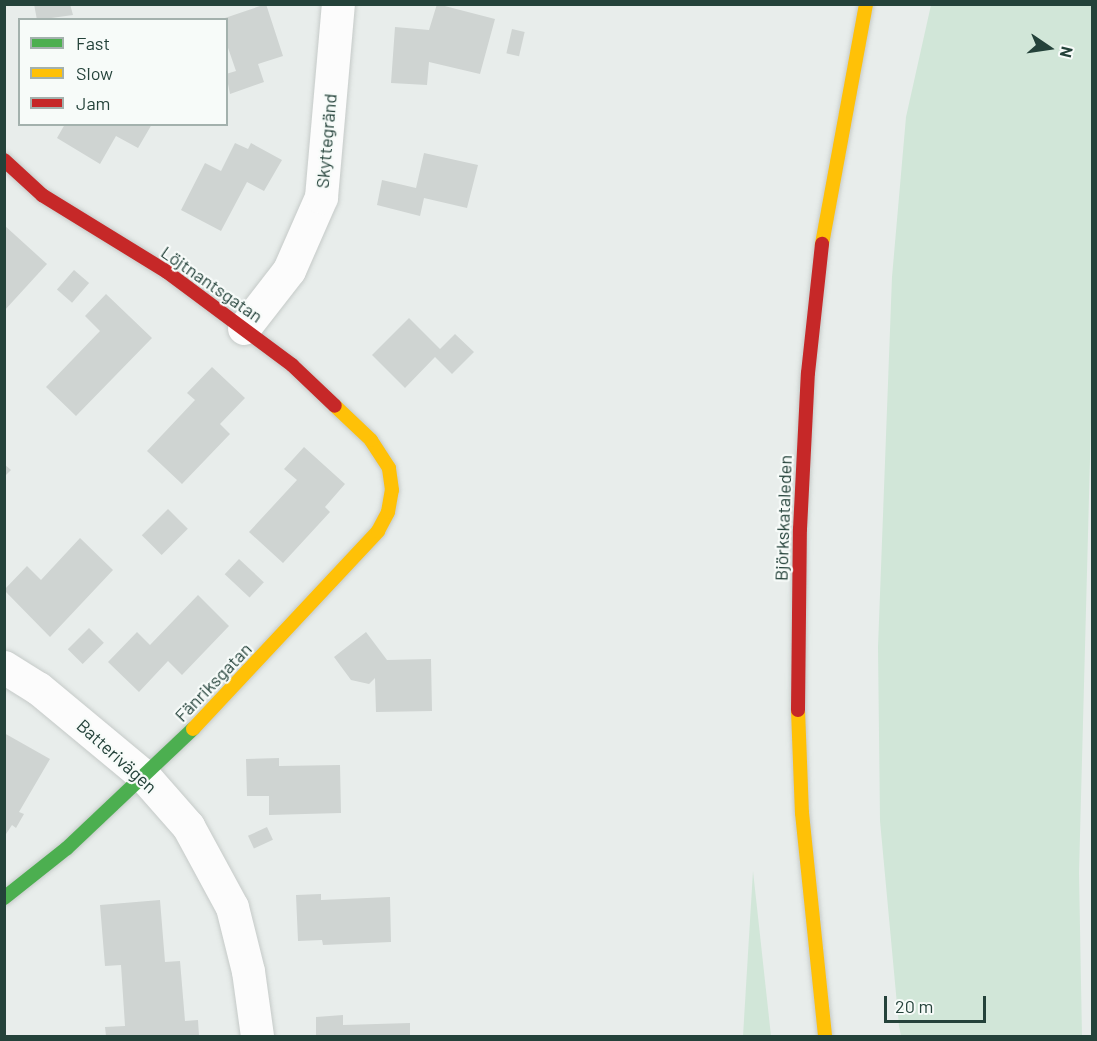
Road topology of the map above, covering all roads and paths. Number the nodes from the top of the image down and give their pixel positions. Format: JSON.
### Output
{"nodes":[{"id":1,"x":338,"y":4,"type":"edge"},
{"id":2,"x":866,"y":4,"type":"edge"},
{"id":3,"x":4,"y":160,"type":"edge"},
{"id":4,"x":244,"y":328,"type":"junction"},
{"id":5,"x":384,"y":458,"type":"joint"},
{"id":6,"x":4,"y":667,"type":"edge"},
{"id":7,"x":144,"y":776,"type":"junction"},
{"id":8,"x":4,"y":898,"type":"edge"},
{"id":9,"x":256,"y":1036,"type":"edge"},
{"id":10,"x":825,"y":1036,"type":"edge"}],
"edges":[{"from":1,"to":4,"type":"street","name":"Skyttegränd"},
{"from":2,"to":10,"type":"street","name":"Björkskataleden"},
{"from":3,"to":4,"type":"street","name":"Löjtnantsgatan"},
{"from":4,"to":5,"type":"street","name":"Löjtnantsgatan"},
{"from":5,"to":7,"type":"street","name":"Fänriksgatan"},
{"from":6,"to":7,"type":"street","name":"Batterivägen"},
{"from":7,"to":8,"type":"street","name":"Fänriksgatan"},
{"from":7,"to":9,"type":"street","name":"Batterivägen"}]}
